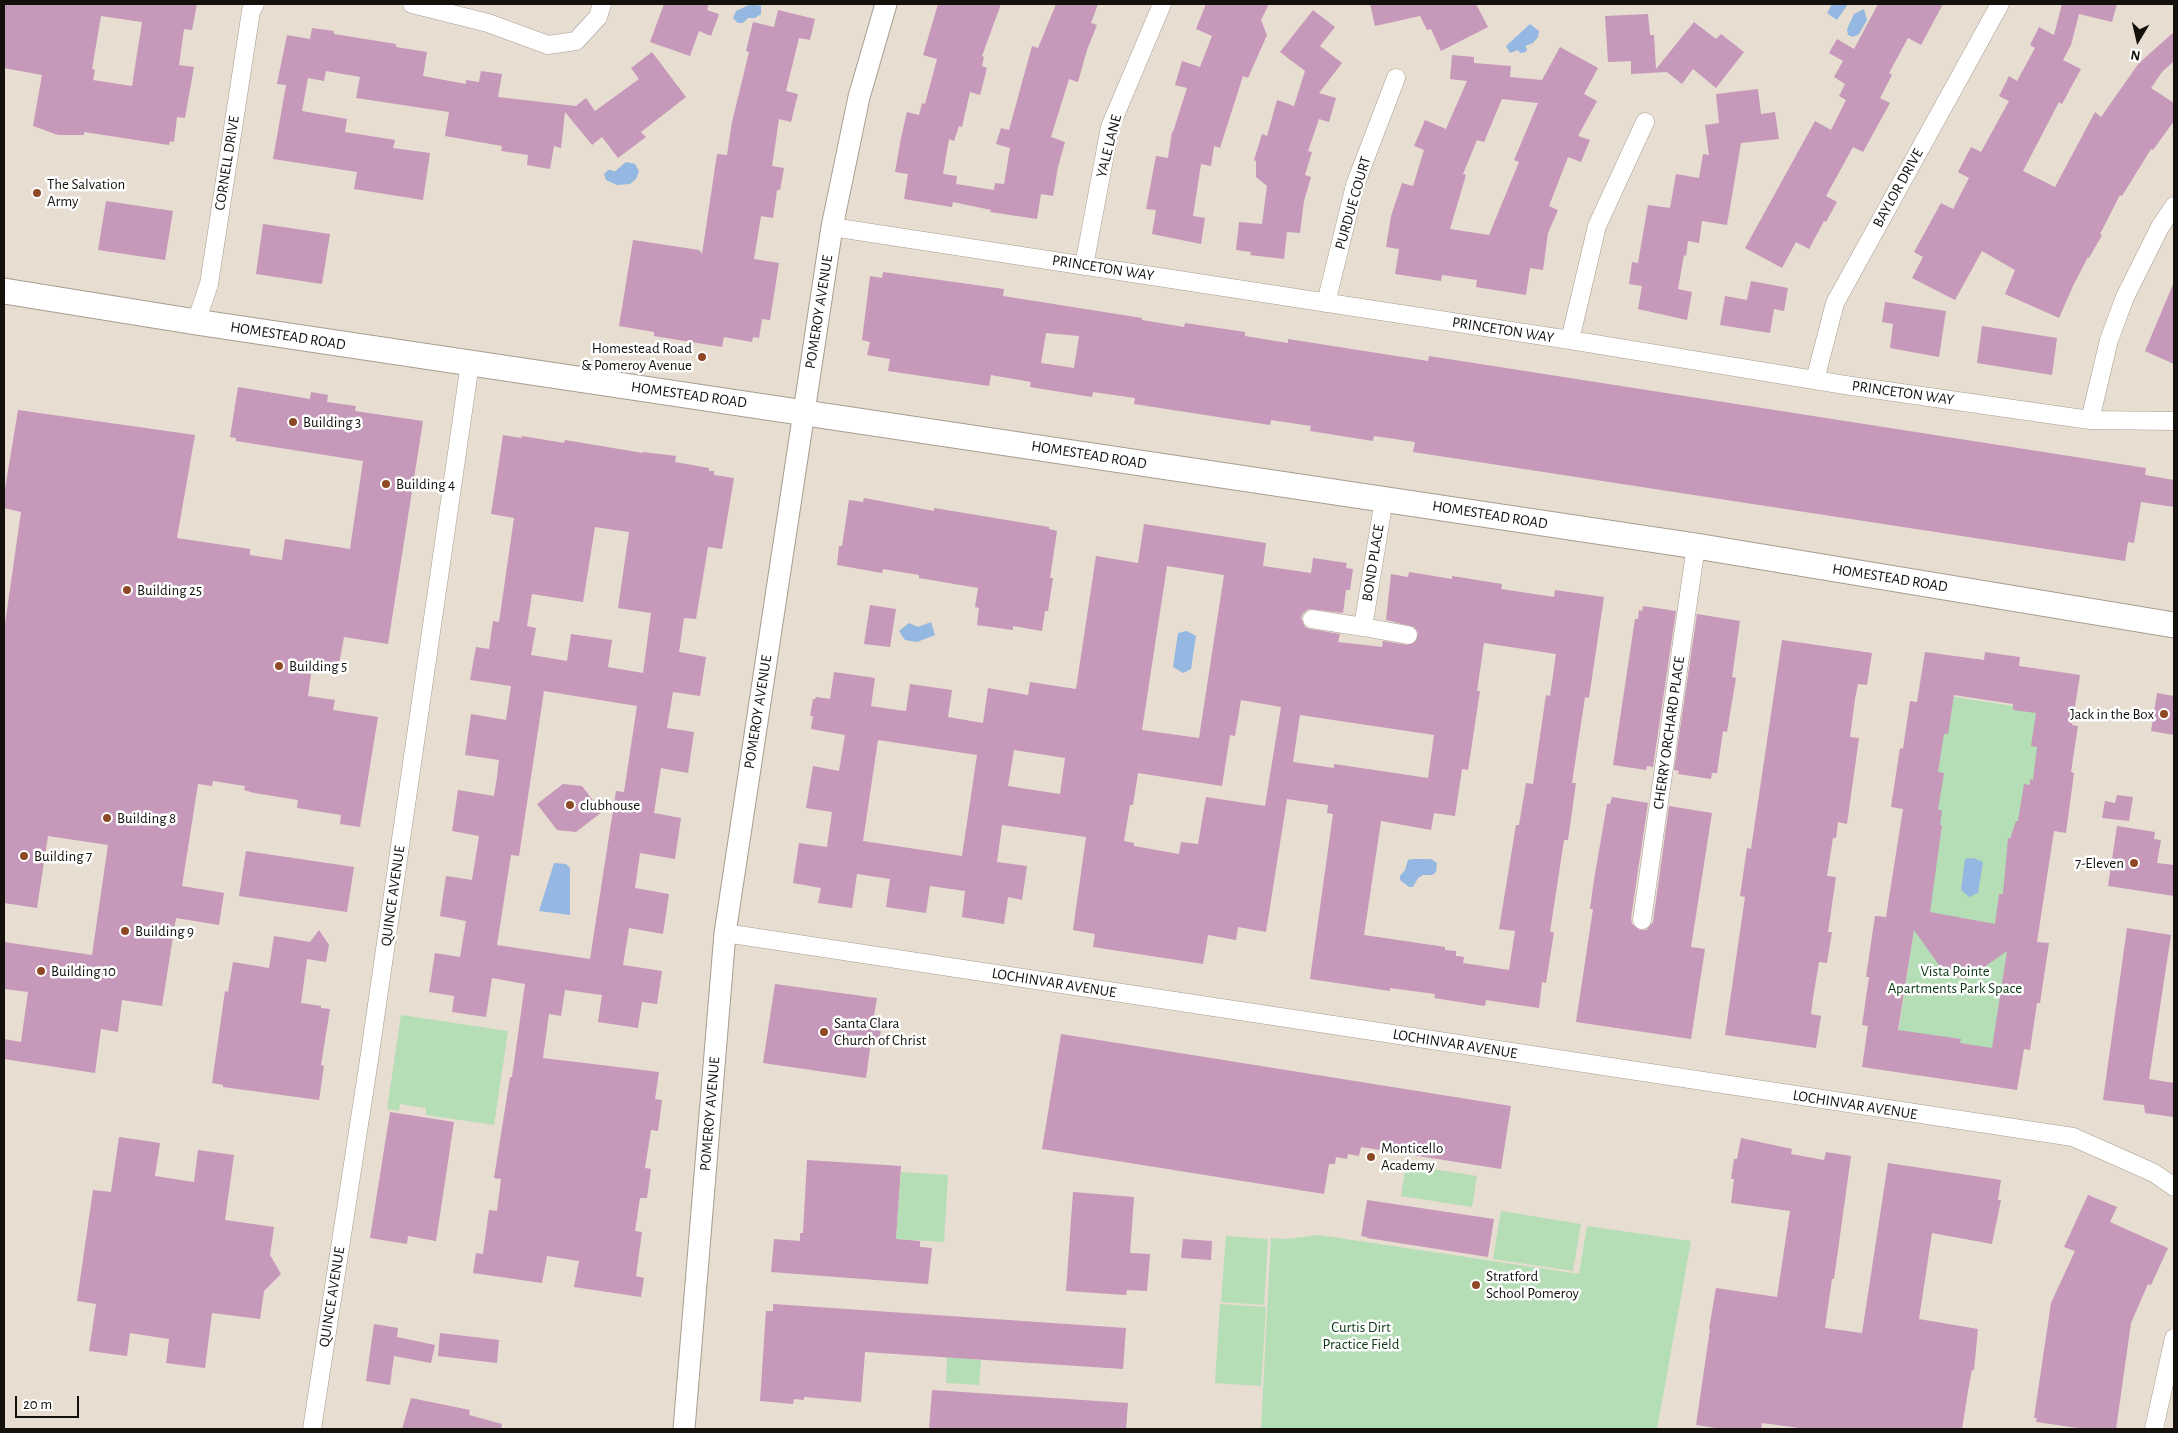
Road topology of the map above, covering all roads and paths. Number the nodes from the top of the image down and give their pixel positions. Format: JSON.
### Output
{"nodes":[{"id":1,"x":255,"y":4,"type":"edge"},
{"id":2,"x":412,"y":4,"type":"edge"},
{"id":3,"x":602,"y":4,"type":"edge"},
{"id":4,"x":886,"y":4,"type":"edge"},
{"id":5,"x":1162,"y":4,"type":"edge"},
{"id":6,"x":2000,"y":4,"type":"edge"},
{"id":7,"x":1396,"y":78,"type":"dead end"},
{"id":8,"x":1644,"y":122,"type":"dead end"},
{"id":9,"x":2174,"y":206,"type":"edge"},
{"id":10,"x":832,"y":227,"type":"junction"},
{"id":11,"x":1084,"y":266,"type":"junction"},
{"id":12,"x":4,"y":291,"type":"edge"},
{"id":13,"x":1326,"y":303,"type":"junction"},
{"id":14,"x":196,"y":322,"type":"junction"},
{"id":15,"x":1570,"y":340,"type":"junction"},
{"id":16,"x":470,"y":363,"type":"junction"},
{"id":17,"x":1815,"y":380,"type":"junction"},
{"id":18,"x":803,"y":412,"type":"junction"},
{"id":19,"x":2090,"y":420,"type":"junction"},
{"id":20,"x":2174,"y":421,"type":"edge"},
{"id":21,"x":1384,"y":499,"type":"junction"},
{"id":22,"x":1696,"y":546,"type":"junction"},
{"id":23,"x":1312,"y":619,"type":"dead end"},
{"id":24,"x":2174,"y":626,"type":"edge"},
{"id":25,"x":1363,"y":627,"type":"junction"},
{"id":26,"x":1408,"y":634,"type":"dead end"},
{"id":27,"x":1642,"y":920,"type":"dead end"},
{"id":28,"x":725,"y":933,"type":"junction"},
{"id":29,"x":2174,"y":1187,"type":"edge"},
{"id":30,"x":2174,"y":1338,"type":"edge"},
{"id":31,"x":312,"y":1429,"type":"edge"},
{"id":32,"x":684,"y":1429,"type":"edge"},
{"id":33,"x":2154,"y":1429,"type":"edge"}],
"edges":[{"from":1,"to":14,"type":"street","name":"CORNELL DRIVE"},
{"from":2,"to":3,"type":"street"},
{"from":4,"to":10,"type":"street","name":"POMEROY AVENUE"},
{"from":5,"to":11,"type":"street","name":"YALE LANE"},
{"from":6,"to":17,"type":"street","name":"BAYLOR DRIVE"},
{"from":7,"to":13,"type":"street","name":"PURDUE COURT"},
{"from":8,"to":15,"type":"street"},
{"from":9,"to":19,"type":"street"},
{"from":10,"to":11,"type":"street","name":"PRINCETON WAY"},
{"from":10,"to":18,"type":"street","name":"POMEROY AVENUE"},
{"from":11,"to":13,"type":"street","name":"PRINCETON WAY"},
{"from":12,"to":14,"type":"main road","name":"HOMESTEAD ROAD"},
{"from":13,"to":15,"type":"street","name":"PRINCETON WAY"},
{"from":14,"to":16,"type":"main road","name":"HOMESTEAD ROAD"},
{"from":15,"to":17,"type":"street","name":"PRINCETON WAY"},
{"from":16,"to":18,"type":"main road","name":"HOMESTEAD ROAD"},
{"from":16,"to":31,"type":"street","name":"QUINCE AVENUE"},
{"from":17,"to":19,"type":"street","name":"PRINCETON WAY"},
{"from":18,"to":21,"type":"main road","name":"HOMESTEAD ROAD"},
{"from":18,"to":28,"type":"street","name":"POMEROY AVENUE"},
{"from":19,"to":20,"type":"street","name":"PRINCETON WAY"},
{"from":21,"to":22,"type":"main road","name":"HOMESTEAD ROAD"},
{"from":21,"to":25,"type":"street","name":"BOND PLACE"},
{"from":22,"to":24,"type":"main road","name":"HOMESTEAD ROAD"},
{"from":22,"to":27,"type":"street","name":"CHERRY ORCHARD PLACE"},
{"from":23,"to":25,"type":"street"},
{"from":25,"to":26,"type":"street"},
{"from":28,"to":29,"type":"street","name":"LOCHINVAR AVENUE"},
{"from":28,"to":32,"type":"street","name":"POMEROY AVENUE"},
{"from":30,"to":33,"type":"street"}]}
